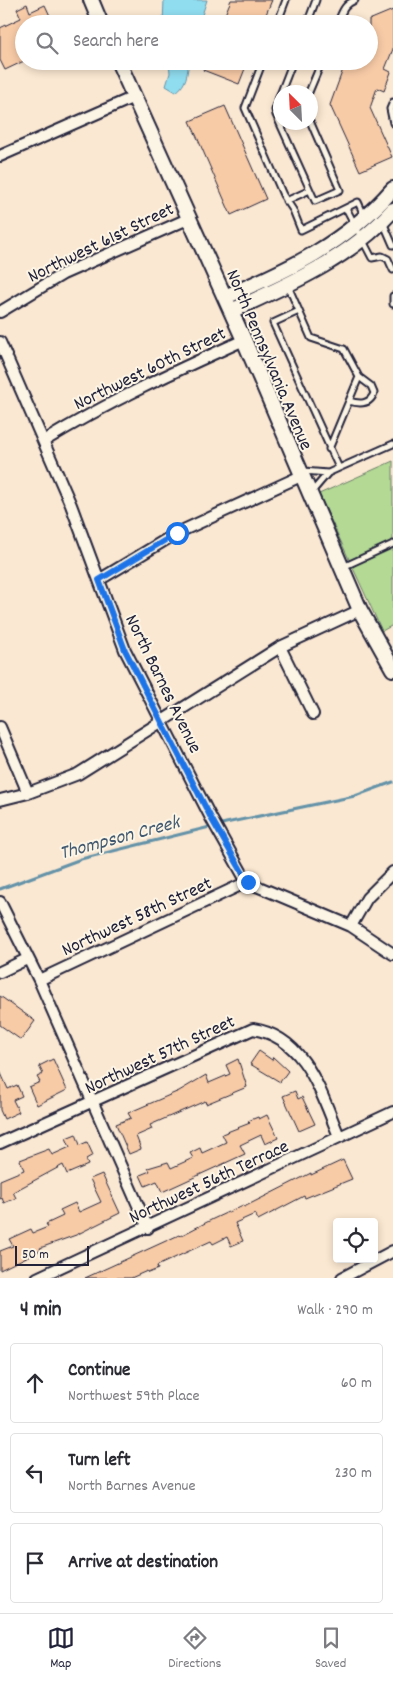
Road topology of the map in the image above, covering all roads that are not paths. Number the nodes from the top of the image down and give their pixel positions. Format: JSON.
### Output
{"nodes":[{"id":1,"x":91,"y":0,"type":"edge"},
{"id":2,"x":286,"y":0,"type":"edge"},
{"id":3,"x":316,"y":0,"type":"edge"},
{"id":4,"x":354,"y":0,"type":"edge"},
{"id":5,"x":97,"y":15,"type":"edge"},
{"id":6,"x":280,"y":15,"type":"edge"},
{"id":7,"x":310,"y":15,"type":"edge"},
{"id":8,"x":340,"y":15,"type":"edge"},
{"id":9,"x":122,"y":70,"type":"edge"},
{"id":10,"x":260,"y":70,"type":"edge"},
{"id":11,"x":290,"y":70,"type":"edge"},
{"id":12,"x":318,"y":70,"type":"edge"},
{"id":13,"x":284,"y":85,"type":"edge"},
{"id":14,"x":312,"y":85,"type":"edge"},
{"id":15,"x":134,"y":96,"type":"junction"},
{"id":16,"x":393,"y":102,"type":"edge"},
{"id":17,"x":393,"y":123,"type":"edge"},
{"id":18,"x":283,"y":130,"type":"edge"},
{"id":19,"x":314,"y":130,"type":"edge"},
{"id":20,"x":0,"y":156,"type":"edge"},
{"id":21,"x":393,"y":189,"type":"edge"},
{"id":22,"x":310,"y":190,"type":"junction"},
{"id":23,"x":286,"y":201,"type":"junction"},
{"id":24,"x":346,"y":208,"type":"junction"},
{"id":25,"x":393,"y":210,"type":"edge"},
{"id":26,"x":190,"y":218,"type":"junction"},
{"id":27,"x":360,"y":222,"type":"junction"},
{"id":28,"x":372,"y":231,"type":"junction"},
{"id":29,"x":393,"y":245,"type":"edge"},
{"id":30,"x":393,"y":270,"type":"edge"},
{"id":31,"x":281,"y":272,"type":"junction"},
{"id":32,"x":288,"y":286,"type":"junction"},
{"id":33,"x":393,"y":296,"type":"edge"},
{"id":34,"x":224,"y":297,"type":"junction"},
{"id":35,"x":393,"y":304,"type":"edge"},
{"id":36,"x":231,"y":311,"type":"junction"},
{"id":37,"x":299,"y":311,"type":"junction"},
{"id":38,"x":0,"y":312,"type":"edge"},
{"id":39,"x":244,"y":340,"type":"junction"},
{"id":40,"x":0,"y":342,"type":"edge"},
{"id":41,"x":359,"y":377,"type":"junction"},
{"id":42,"x":349,"y":401,"type":"junction"},
{"id":43,"x":44,"y":441,"type":"junction"},
{"id":44,"x":393,"y":444,"type":"edge"},
{"id":45,"x":330,"y":449,"type":"junction"},
{"id":46,"x":339,"y":468,"type":"junction"},
{"id":47,"x":328,"y":473,"type":"junction"},
{"id":48,"x":300,"y":474,"type":"junction"},
{"id":49,"x":309,"y":495,"type":"junction"},
{"id":50,"x":393,"y":544,"type":"edge"},
{"id":51,"x":341,"y":568,"type":"junction"},
{"id":52,"x":99,"y":580,"type":"junction"},
{"id":53,"x":360,"y":610,"type":"junction"},
{"id":54,"x":280,"y":647,"type":"junction"},
{"id":55,"x":393,"y":669,"type":"edge"},
{"id":56,"x":313,"y":714,"type":"dead end"},
{"id":57,"x":162,"y":719,"type":"junction"},
{"id":58,"x":0,"y":727,"type":"edge"},
{"id":59,"x":28,"y":793,"type":"junction"},
{"id":60,"x":0,"y":800,"type":"edge"},
{"id":61,"x":393,"y":872,"type":"edge"},
{"id":62,"x":248,"y":882,"type":"junction"},
{"id":63,"x":0,"y":902,"type":"edge"},
{"id":64,"x":351,"y":926,"type":"junction"},
{"id":65,"x":393,"y":954,"type":"edge"},
{"id":66,"x":27,"y":959,"type":"junction"},
{"id":67,"x":0,"y":972,"type":"edge"},
{"id":68,"x":39,"y":980,"type":"junction"},
{"id":69,"x":92,"y":1103,"type":"junction"},
{"id":70,"x":393,"y":1112,"type":"edge"},
{"id":71,"x":340,"y":1136,"type":"junction"},
{"id":72,"x":0,"y":1143,"type":"edge"},
{"id":73,"x":148,"y":1228,"type":"junction"},
{"id":74,"x":393,"y":1251,"type":"edge"},
{"id":75,"x":37,"y":1278,"type":"edge"},
{"id":76,"x":342,"y":1278,"type":"edge"}],
"edges":[{"from":1,"to":5,"type":"main road"},
{"from":2,"to":6,"type":"lane"},
{"from":3,"to":7,"type":"lane"},
{"from":4,"to":8,"type":"lane"},
{"from":9,"to":15,"type":"main road","name":"North Pennsylvania Avenue"},
{"from":10,"to":23,"type":"lane"},
{"from":11,"to":13,"type":"lane"},
{"from":12,"to":14,"type":"lane"},
{"from":15,"to":20,"type":"street"},
{"from":15,"to":26,"type":"main road","name":"North Pennsylvania Avenue"},
{"from":16,"to":17,"type":"lane"},
{"from":18,"to":22,"type":"lane"},
{"from":19,"to":22,"type":"lane"},
{"from":21,"to":27,"type":"main road"},
{"from":22,"to":23,"type":"lane"},
{"from":23,"to":24,"type":"lane"},
{"from":24,"to":27,"type":"lane"},
{"from":24,"to":27,"type":"lane"},
{"from":25,"to":28,"type":"main road"},
{"from":26,"to":34,"type":"main road","name":"North Pennsylvania Avenue"},
{"from":26,"to":38,"type":"street","name":"Northwest 61st Street"},
{"from":27,"to":28,"type":"lane"},
{"from":27,"to":28,"type":"lane"},
{"from":27,"to":31,"type":"main road"},
{"from":28,"to":29,"type":"lane"},
{"from":28,"to":30,"type":"lane"},
{"from":28,"to":32,"type":"main road"},
{"from":31,"to":32,"type":"lane"},
{"from":31,"to":34,"type":"main road"},
{"from":32,"to":36,"type":"main road"},
{"from":32,"to":37,"type":"lane"},
{"from":33,"to":35,"type":"lane"},
{"from":34,"to":36,"type":"main road","name":"North Pennsylvania Avenue"},
{"from":36,"to":39,"type":"main road","name":"North Pennsylvania Avenue"},
{"from":37,"to":41,"type":"lane"},
{"from":37,"to":45,"type":"lane"},
{"from":39,"to":43,"type":"street","name":"Northwest 60th Street"},
{"from":39,"to":48,"type":"main road","name":"North Pennsylvania Avenue"},
{"from":40,"to":43,"type":"street","name":"North Barnes Avenue"},
{"from":41,"to":42,"type":"lane"},
{"from":41,"to":42,"type":"lane"},
{"from":42,"to":45,"type":"lane"},
{"from":43,"to":52,"type":"street","name":"North Barnes Avenue"},
{"from":44,"to":46,"type":"lane"},
{"from":45,"to":46,"type":"lane"},
{"from":46,"to":47,"type":"lane"},
{"from":47,"to":48,"type":"lane"},
{"from":47,"to":49,"type":"lane"},
{"from":48,"to":49,"type":"main road","name":"North Pennsylvania Avenue"},
{"from":48,"to":52,"type":"street"},
{"from":49,"to":51,"type":"main road","name":"North Pennsylvania Avenue"},
{"from":50,"to":51,"type":"lane"},
{"from":51,"to":53,"type":"main road","name":"North Pennsylvania Avenue"},
{"from":52,"to":57,"type":"street","name":"North Barnes Avenue"},
{"from":53,"to":54,"type":"street"},
{"from":53,"to":55,"type":"main road","name":"North Pennsylvania Avenue"},
{"from":54,"to":56,"type":"street"},
{"from":54,"to":57,"type":"street"},
{"from":57,"to":59,"type":"street"},
{"from":57,"to":62,"type":"street","name":"North Barnes Avenue"},
{"from":58,"to":59,"type":"street"},
{"from":59,"to":60,"type":"street"},
{"from":61,"to":64,"type":"street"},
{"from":62,"to":64,"type":"street"},
{"from":62,"to":68,"type":"street","name":"Northwest 58th Street"},
{"from":63,"to":66,"type":"street"},
{"from":64,"to":65,"type":"street"},
{"from":66,"to":67,"type":"street"},
{"from":66,"to":68,"type":"street"},
{"from":68,"to":69,"type":"street"},
{"from":69,"to":71,"type":"street","name":"Northwest 57th Street"},
{"from":69,"to":72,"type":"street","name":"Northwest 57th Street"},
{"from":69,"to":73,"type":"street"},
{"from":70,"to":71,"type":"street","name":"Northwest 56th Terrace"},
{"from":71,"to":73,"type":"street","name":"Northwest 56th Terrace"},
{"from":73,"to":75,"type":"street","name":"Northwest 56th Terrace"},
{"from":74,"to":76,"type":"street"}]}
